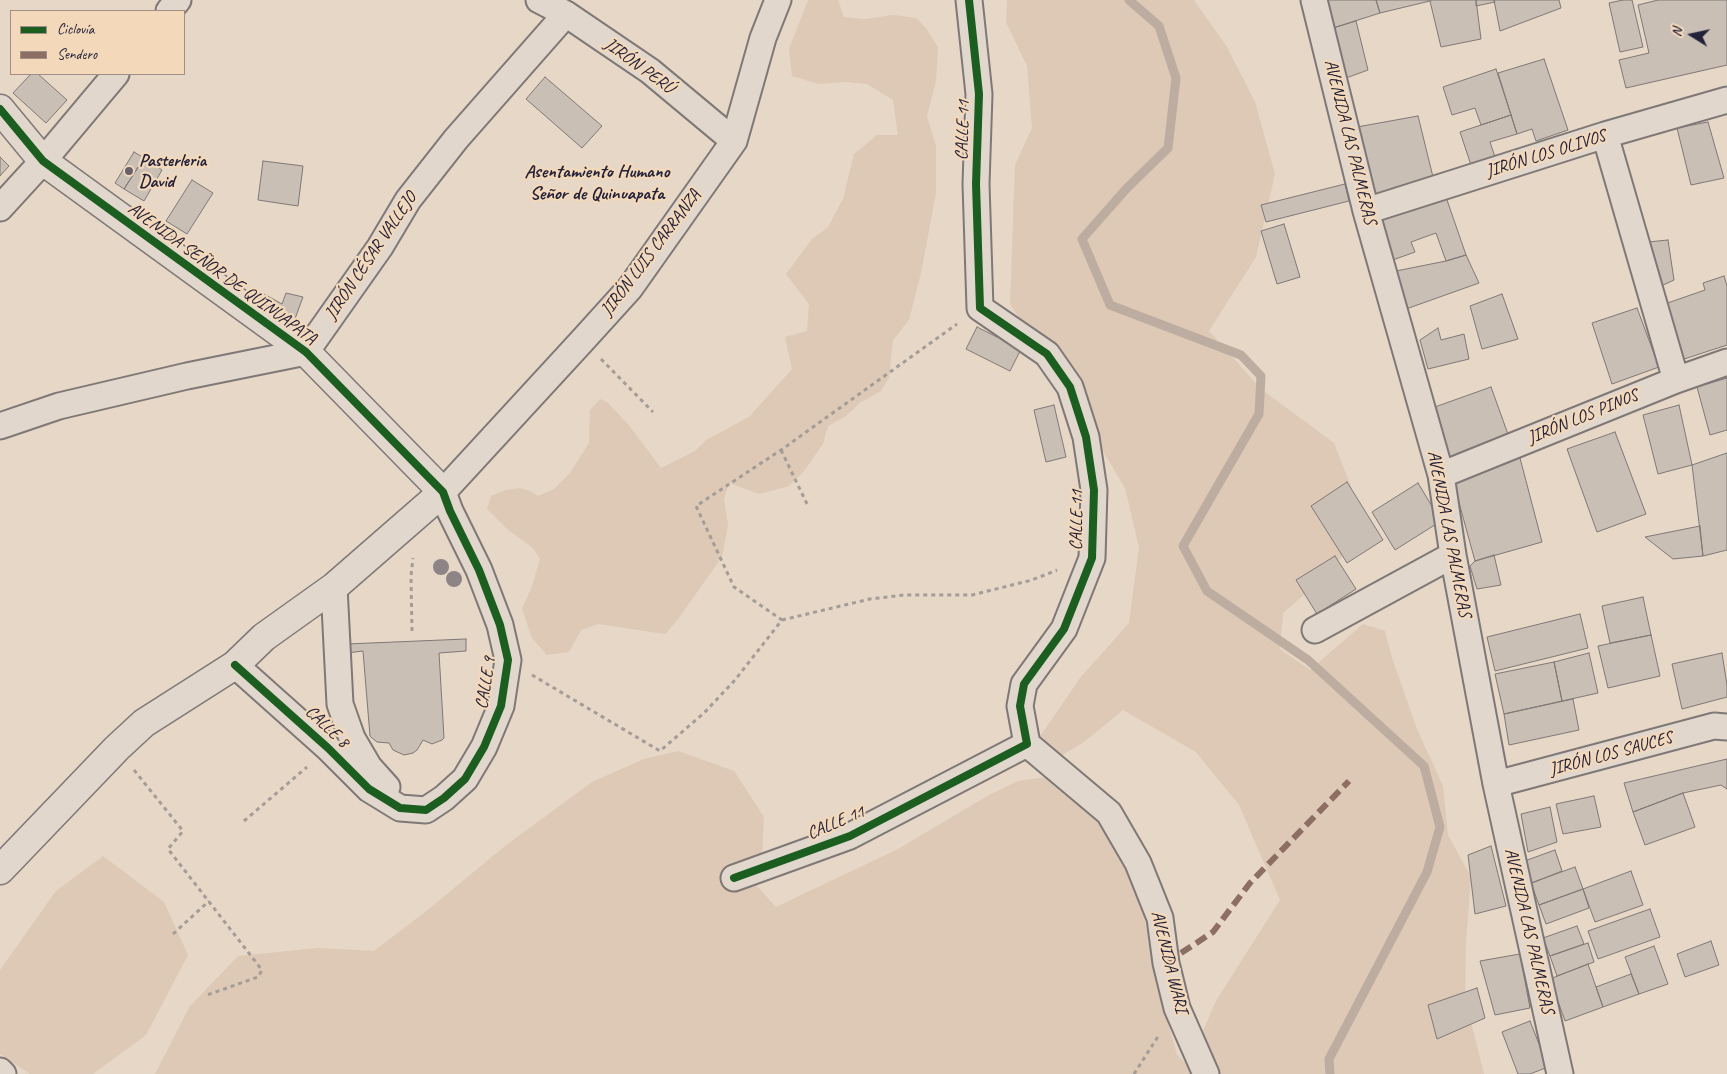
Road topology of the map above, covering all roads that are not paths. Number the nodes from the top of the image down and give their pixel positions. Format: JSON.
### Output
{"nodes":[{"id":1,"x":178,"y":0,"type":"edge"},
{"id":2,"x":539,"y":0,"type":"edge"},
{"id":3,"x":778,"y":0,"type":"edge"},
{"id":4,"x":969,"y":0,"type":"edge"},
{"id":5,"x":1314,"y":0,"type":"edge"},
{"id":6,"x":169,"y":10,"type":"edge"},
{"id":7,"x":566,"y":14,"type":"junction"},
{"id":8,"x":115,"y":75,"type":"edge"},
{"id":9,"x":1727,"y":100,"type":"edge"},
{"id":10,"x":0,"y":109,"type":"edge"},
{"id":11,"x":1605,"y":135,"type":"junction"},
{"id":12,"x":734,"y":140,"type":"junction"},
{"id":13,"x":43,"y":161,"type":"junction"},
{"id":14,"x":0,"y":208,"type":"edge"},
{"id":15,"x":1366,"y":211,"type":"junction"},
{"id":16,"x":306,"y":352,"type":"junction"},
{"id":17,"x":1727,"y":362,"type":"edge"},
{"id":18,"x":1676,"y":380,"type":"junction"},
{"id":19,"x":0,"y":426,"type":"edge"},
{"id":20,"x":1441,"y":475,"type":"junction"},
{"id":21,"x":443,"y":492,"type":"junction"},
{"id":22,"x":1453,"y":555,"type":"junction"},
{"id":23,"x":334,"y":588,"type":"junction"},
{"id":24,"x":1315,"y":630,"type":"dead end"},
{"id":25,"x":235,"y":665,"type":"junction"},
{"id":26,"x":1727,"y":727,"type":"edge"},
{"id":27,"x":1027,"y":744,"type":"junction"},
{"id":28,"x":1496,"y":784,"type":"junction"},
{"id":29,"x":400,"y":808,"type":"junction"},
{"id":30,"x":0,"y":870,"type":"edge"},
{"id":31,"x":734,"y":878,"type":"dead end"},
{"id":32,"x":0,"y":1071,"type":"edge"},
{"id":33,"x":3,"y":1074,"type":"edge"},
{"id":34,"x":1206,"y":1074,"type":"edge"},
{"id":35,"x":1560,"y":1074,"type":"edge"}],
"edges":[{"from":1,"to":6,"type":"street"},
{"from":2,"to":7,"type":"street","name":"JIRÓN PERÚ"},
{"from":3,"to":12,"type":"street","name":"JIRÓN LUIS CARRANZA"},
{"from":4,"to":27,"type":"street","name":"CALLE 11"},
{"from":5,"to":15,"type":"street","name":"AVENIDA LAS PALMERAS"},
{"from":7,"to":12,"type":"street","name":"JIRÓN PERÚ"},
{"from":7,"to":16,"type":"street","name":"JIRÓN CÉSAR VALLEJO"},
{"from":8,"to":13,"type":"street"},
{"from":9,"to":11,"type":"street","name":"JIRÓN LOS OLIVOS"},
{"from":10,"to":13,"type":"street","name":"AVENIDA SEÑOR DE QUINUAPATA"},
{"from":11,"to":15,"type":"street","name":"JIRÓN LOS OLIVOS"},
{"from":11,"to":18,"type":"street"},
{"from":12,"to":21,"type":"street","name":"JIRÓN LUIS CARRANZA"},
{"from":13,"to":14,"type":"street"},
{"from":13,"to":16,"type":"street","name":"AVENIDA SEÑOR DE QUINUAPATA"},
{"from":15,"to":20,"type":"street","name":"AVENIDA LAS PALMERAS"},
{"from":16,"to":19,"type":"street"},
{"from":16,"to":21,"type":"street","name":"AVENIDA SEÑOR DE QUINUAPATA"},
{"from":17,"to":18,"type":"street","name":"JIRÓN LOS PINOS"},
{"from":18,"to":20,"type":"street","name":"JIRÓN LOS PINOS"},
{"from":20,"to":22,"type":"street","name":"AVENIDA LAS PALMERAS"},
{"from":21,"to":23,"type":"street"},
{"from":21,"to":29,"type":"street","name":"CALLE 9"},
{"from":22,"to":24,"type":"street"},
{"from":22,"to":28,"type":"street","name":"AVENIDA LAS PALMERAS"},
{"from":23,"to":25,"type":"street"},
{"from":23,"to":29,"type":"street"},
{"from":25,"to":29,"type":"street","name":"CALLE 8"},
{"from":25,"to":30,"type":"street"},
{"from":26,"to":28,"type":"street","name":"JIRÓN LOS SAUCES"},
{"from":27,"to":31,"type":"street","name":"CALLE 11"},
{"from":27,"to":34,"type":"street","name":"AVENIDA WARI"},
{"from":28,"to":35,"type":"street","name":"AVENIDA LAS PALMERAS"},
{"from":32,"to":33,"type":"street"}]}
